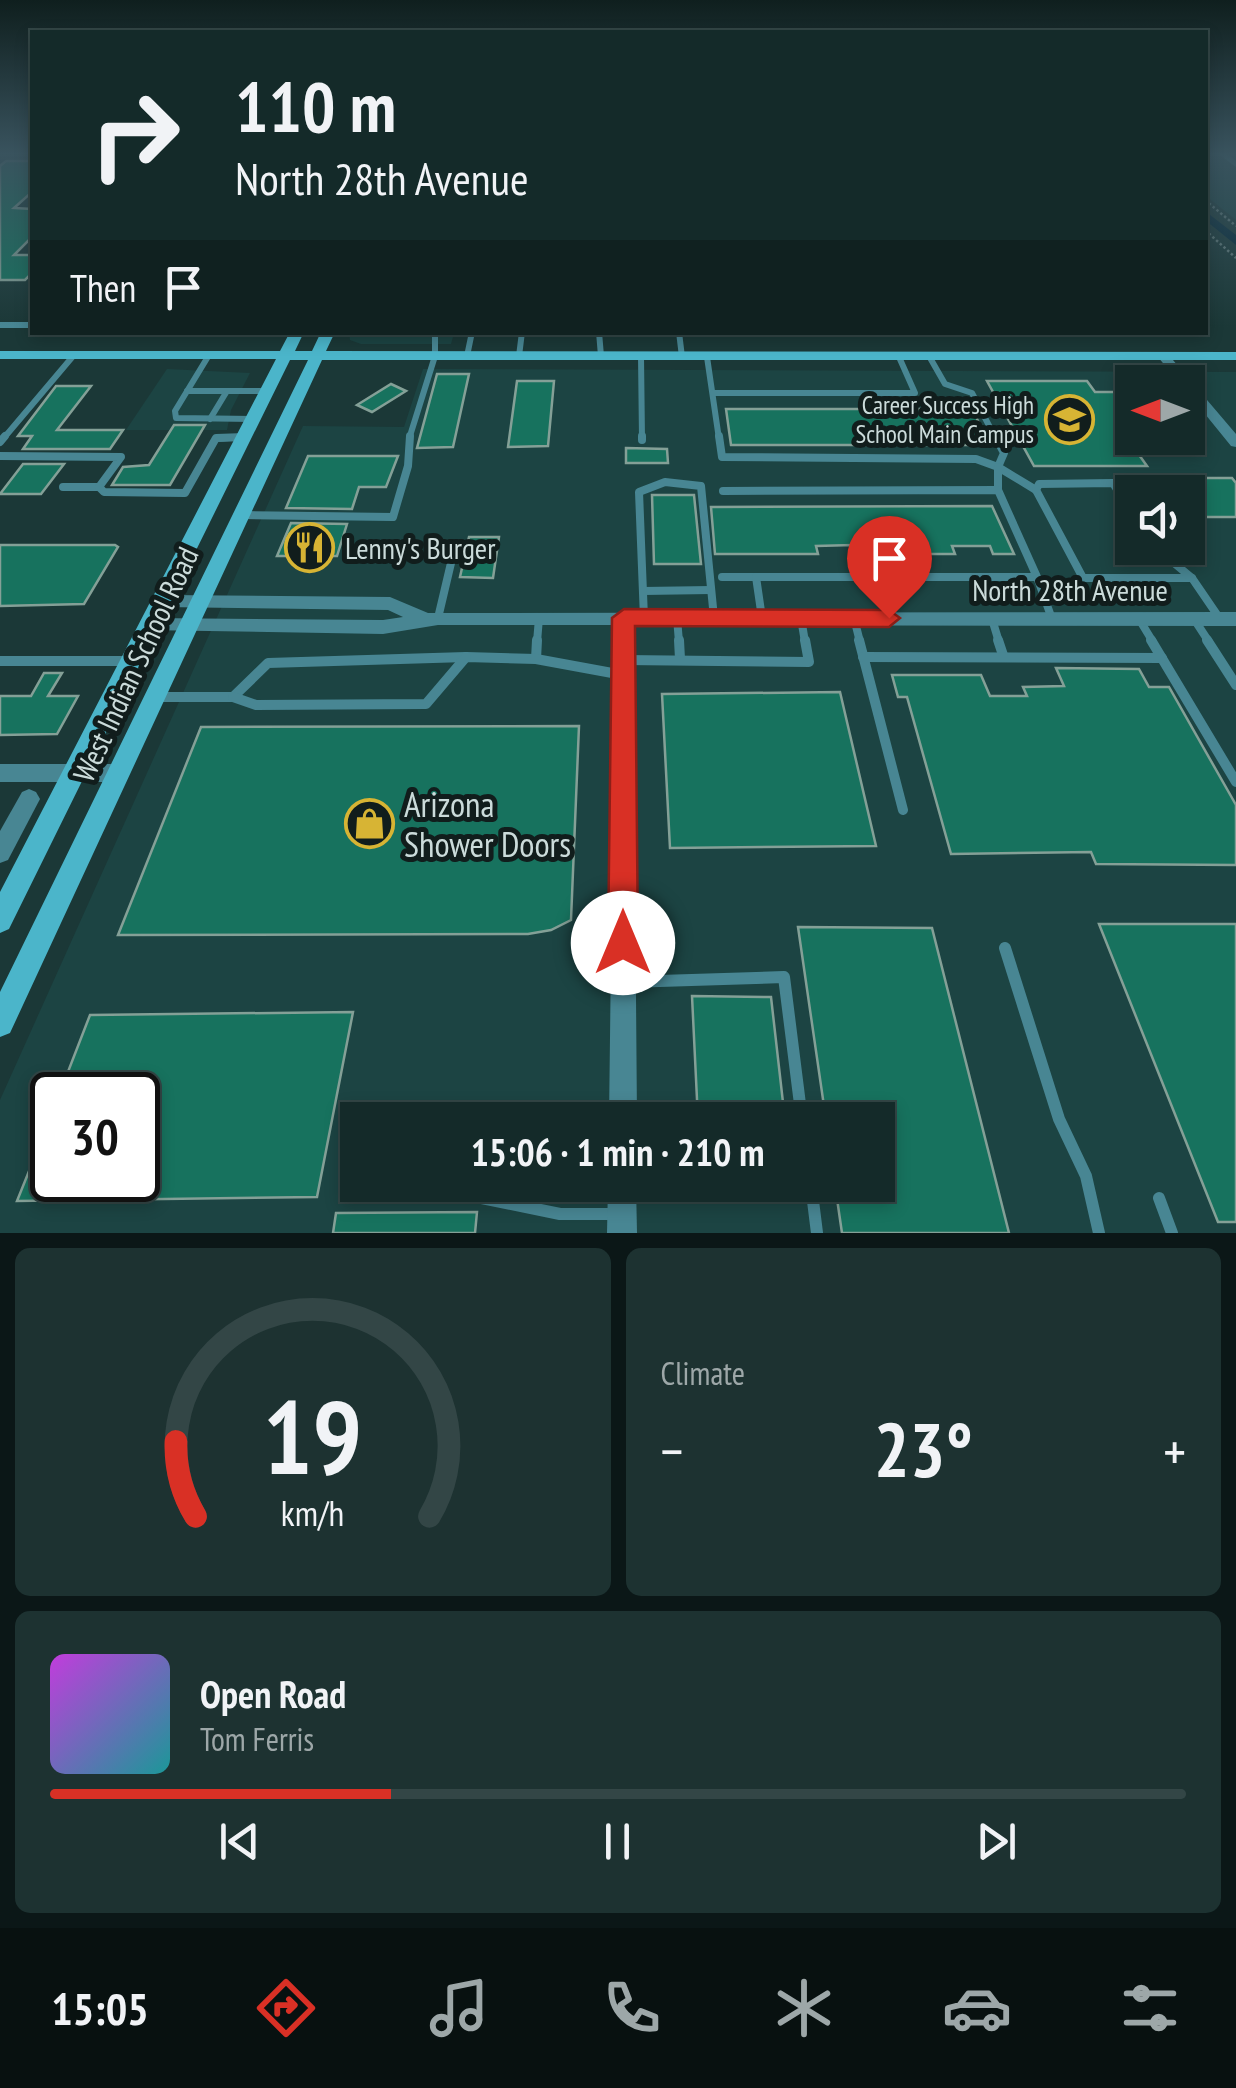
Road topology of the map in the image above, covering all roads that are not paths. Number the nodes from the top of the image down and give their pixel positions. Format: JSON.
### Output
{"nodes":[{"id":1,"x":0,"y":325,"type":"edge"},
{"id":2,"x":30,"y":325,"type":"edge"},
{"id":3,"x":95,"y":335,"type":"edge"},
{"id":4,"x":295,"y":335,"type":"edge"},
{"id":5,"x":327,"y":335,"type":"edge"},
{"id":6,"x":435,"y":335,"type":"edge"},
{"id":7,"x":471,"y":335,"type":"edge"},
{"id":8,"x":522,"y":335,"type":"edge"},
{"id":9,"x":599,"y":335,"type":"edge"},
{"id":10,"x":679,"y":335,"type":"edge"},
{"id":11,"x":0,"y":354,"type":"edge"},
{"id":12,"x":76,"y":355,"type":"junction"},
{"id":13,"x":209,"y":355,"type":"junction"},
{"id":14,"x":285,"y":356,"type":"junction"},
{"id":15,"x":318,"y":356,"type":"junction"},
{"id":16,"x":436,"y":356,"type":"junction"},
{"id":17,"x":467,"y":356,"type":"junction"},
{"id":18,"x":519,"y":356,"type":"junction"},
{"id":19,"x":601,"y":356,"type":"junction"},
{"id":20,"x":641,"y":356,"type":"junction"},
{"id":21,"x":928,"y":356,"type":"junction"},
{"id":22,"x":1163,"y":356,"type":"junction"},
{"id":23,"x":1236,"y":356,"type":"edge"},
{"id":24,"x":682,"y":357,"type":"junction"},
{"id":25,"x":707,"y":357,"type":"junction"},
{"id":26,"x":899,"y":357,"type":"junction"},
{"id":27,"x":1170,"y":365,"type":"edge"},
{"id":28,"x":187,"y":391,"type":"junction"},
{"id":29,"x":227,"y":391,"type":"junction"},
{"id":30,"x":268,"y":391,"type":"junction"},
{"id":31,"x":713,"y":393,"type":"junction"},
{"id":32,"x":1205,"y":406,"type":"edge"},
{"id":33,"x":210,"y":418,"type":"junction"},
{"id":34,"x":249,"y":428,"type":"junction"},
{"id":35,"x":642,"y":440,"type":"dead end"},
{"id":36,"x":0,"y":442,"type":"edge"},
{"id":37,"x":1236,"y":443,"type":"edge"},
{"id":38,"x":0,"y":456,"type":"edge"},
{"id":39,"x":998,"y":467,"type":"junction"},
{"id":40,"x":62,"y":487,"type":"dead end"},
{"id":41,"x":1115,"y":487,"type":"edge"},
{"id":42,"x":98,"y":488,"type":"junction"},
{"id":43,"x":723,"y":490,"type":"dead end"},
{"id":44,"x":998,"y":490,"type":"junction"},
{"id":45,"x":1036,"y":490,"type":"junction"},
{"id":46,"x":242,"y":515,"type":"junction"},
{"id":47,"x":451,"y":564,"type":"dead end"},
{"id":48,"x":1176,"y":565,"type":"edge"},
{"id":49,"x":722,"y":577,"type":"dead end"},
{"id":50,"x":756,"y":577,"type":"junction"},
{"id":51,"x":1036,"y":577,"type":"junction"},
{"id":52,"x":1192,"y":578,"type":"junction"},
{"id":53,"x":711,"y":590,"type":"junction"},
{"id":54,"x":642,"y":591,"type":"junction"},
{"id":55,"x":163,"y":601,"type":"junction"},
{"id":56,"x":200,"y":602,"type":"junction"},
{"id":57,"x":430,"y":618,"type":"junction"},
{"id":58,"x":539,"y":618,"type":"junction"},
{"id":59,"x":634,"y":618,"type":"junction"},
{"id":60,"x":677,"y":618,"type":"junction"},
{"id":61,"x":714,"y":618,"type":"junction"},
{"id":62,"x":762,"y":618,"type":"junction"},
{"id":63,"x":800,"y":618,"type":"junction"},
{"id":64,"x":854,"y":618,"type":"junction"},
{"id":65,"x":992,"y":618,"type":"junction"},
{"id":66,"x":1052,"y":619,"type":"junction"},
{"id":67,"x":1139,"y":619,"type":"junction"},
{"id":68,"x":1194,"y":619,"type":"junction"},
{"id":69,"x":1228,"y":620,"type":"edge"},
{"id":70,"x":151,"y":626,"type":"junction"},
{"id":71,"x":189,"y":626,"type":"junction"},
{"id":72,"x":1004,"y":655,"type":"junction"},
{"id":73,"x":466,"y":656,"type":"junction"},
{"id":74,"x":864,"y":656,"type":"junction"},
{"id":75,"x":1162,"y":658,"type":"junction"},
{"id":76,"x":536,"y":659,"type":"junction"},
{"id":77,"x":680,"y":659,"type":"junction"},
{"id":78,"x":0,"y":661,"type":"edge"},
{"id":79,"x":132,"y":661,"type":"junction"},
{"id":80,"x":623,"y":667,"type":"junction"},
{"id":81,"x":1236,"y":685,"type":"edge"},
{"id":82,"x":155,"y":697,"type":"junction"},
{"id":83,"x":232,"y":697,"type":"junction"},
{"id":84,"x":0,"y":773,"type":"edge"},
{"id":85,"x":76,"y":773,"type":"junction"},
{"id":86,"x":119,"y":773,"type":"junction"},
{"id":87,"x":1236,"y":782,"type":"edge"},
{"id":88,"x":29,"y":799,"type":"dead end"},
{"id":89,"x":902,"y":810,"type":"dead end"},
{"id":90,"x":0,"y":852,"type":"edge"},
{"id":91,"x":0,"y":920,"type":"edge"},
{"id":92,"x":1005,"y":948,"type":"dead end"},
{"id":93,"x":623,"y":982,"type":"junction"},
{"id":94,"x":0,"y":1023,"type":"edge"},
{"id":95,"x":622,"y":1102,"type":"edge"},
{"id":96,"x":800,"y":1102,"type":"edge"},
{"id":97,"x":1160,"y":1198,"type":"dead end"},
{"id":98,"x":501,"y":1202,"type":"edge"},
{"id":99,"x":813,"y":1202,"type":"edge"},
{"id":100,"x":622,"y":1211,"type":"edge"},
{"id":101,"x":817,"y":1233,"type":"edge"},
{"id":102,"x":1099,"y":1233,"type":"edge"},
{"id":103,"x":1172,"y":1233,"type":"edge"}],
"edges":[{"from":1,"to":2,"type":"lane"},
{"from":3,"to":12,"type":"lane"},
{"from":4,"to":14,"type":"main road","name":"West Indian School Road"},
{"from":5,"to":15,"type":"main road","name":"West Indian School Road"},
{"from":6,"to":16,"type":"lane"},
{"from":7,"to":17,"type":"lane"},
{"from":8,"to":18,"type":"lane"},
{"from":9,"to":19,"type":"lane"},
{"from":10,"to":24,"type":"lane"},
{"from":11,"to":12,"type":"main road"},
{"from":12,"to":13,"type":"main road"},
{"from":12,"to":36,"type":"lane"},
{"from":13,"to":14,"type":"main road"},
{"from":13,"to":28,"type":"lane"},
{"from":14,"to":15,"type":"main road"},
{"from":14,"to":30,"type":"main road","name":"West Indian School Road"},
{"from":15,"to":16,"type":"main road"},
{"from":15,"to":46,"type":"main road","name":"West Indian School Road"},
{"from":16,"to":17,"type":"main road"},
{"from":16,"to":46,"type":"lane"},
{"from":17,"to":18,"type":"main road"},
{"from":18,"to":19,"type":"main road"},
{"from":19,"to":20,"type":"main road"},
{"from":20,"to":24,"type":"main road"},
{"from":20,"to":35,"type":"lane"},
{"from":21,"to":22,"type":"main road"},
{"from":21,"to":26,"type":"main road"},
{"from":21,"to":39,"type":"lane"},
{"from":22,"to":23,"type":"main road"},
{"from":22,"to":27,"type":"street"},
{"from":24,"to":25,"type":"main road"},
{"from":25,"to":26,"type":"main road"},
{"from":25,"to":31,"type":"lane"},
{"from":26,"to":31,"type":"lane"},
{"from":28,"to":29,"type":"lane"},
{"from":28,"to":33,"type":"lane"},
{"from":29,"to":30,"type":"lane"},
{"from":29,"to":33,"type":"lane"},
{"from":30,"to":34,"type":"main road","name":"West Indian School Road"},
{"from":31,"to":39,"type":"lane"},
{"from":32,"to":37,"type":"street"},
{"from":33,"to":34,"type":"lane"},
{"from":34,"to":42,"type":"lane"},
{"from":34,"to":55,"type":"main road","name":"West Indian School Road"},
{"from":38,"to":42,"type":"lane"},
{"from":39,"to":44,"type":"lane"},
{"from":39,"to":45,"type":"lane"},
{"from":40,"to":42,"type":"lane"},
{"from":41,"to":45,"type":"lane"},
{"from":43,"to":44,"type":"lane"},
{"from":44,"to":51,"type":"lane"},
{"from":45,"to":52,"type":"lane"},
{"from":46,"to":56,"type":"main road","name":"West Indian School Road"},
{"from":47,"to":57,"type":"lane"},
{"from":48,"to":52,"type":"lane"},
{"from":49,"to":50,"type":"lane"},
{"from":50,"to":51,"type":"lane"},
{"from":50,"to":62,"type":"lane"},
{"from":51,"to":66,"type":"lane"},
{"from":52,"to":69,"type":"lane"},
{"from":53,"to":54,"type":"lane"},
{"from":53,"to":54,"type":"lane"},
{"from":53,"to":61,"type":"lane"},
{"from":54,"to":59,"type":"lane"},
{"from":55,"to":56,"type":"street","name":"North 28th Avenue"},
{"from":55,"to":70,"type":"main road","name":"West Indian School Road"},
{"from":56,"to":57,"type":"street","name":"North 28th Avenue"},
{"from":56,"to":71,"type":"main road","name":"West Indian School Road"},
{"from":57,"to":58,"type":"street","name":"North 28th Avenue"},
{"from":57,"to":71,"type":"street","name":"North 28th Avenue"},
{"from":58,"to":59,"type":"street","name":"North 28th Avenue"},
{"from":58,"to":76,"type":"lane"},
{"from":59,"to":60,"type":"street","name":"North 28th Avenue"},
{"from":59,"to":80,"type":"street"},
{"from":60,"to":61,"type":"street","name":"North 28th Avenue"},
{"from":60,"to":77,"type":"lane"},
{"from":61,"to":62,"type":"street","name":"North 28th Avenue"},
{"from":62,"to":63,"type":"street","name":"North 28th Avenue"},
{"from":63,"to":64,"type":"street","name":"North 28th Avenue"},
{"from":63,"to":77,"type":"lane"},
{"from":64,"to":65,"type":"street","name":"North 28th Avenue"},
{"from":64,"to":74,"type":"lane"},
{"from":65,"to":66,"type":"street","name":"North 28th Avenue"},
{"from":65,"to":72,"type":"lane"},
{"from":66,"to":67,"type":"street","name":"North 28th Avenue"},
{"from":67,"to":68,"type":"street","name":"North 28th Avenue"},
{"from":67,"to":75,"type":"lane"},
{"from":68,"to":69,"type":"street","name":"North 28th Avenue"},
{"from":68,"to":81,"type":"lane"},
{"from":70,"to":71,"type":"street","name":"North 28th Avenue"},
{"from":70,"to":79,"type":"main road","name":"West Indian School Road"},
{"from":71,"to":82,"type":"main road","name":"West Indian School Road"},
{"from":72,"to":74,"type":"lane"},
{"from":72,"to":75,"type":"lane"},
{"from":73,"to":76,"type":"lane"},
{"from":73,"to":83,"type":"lane"},
{"from":73,"to":83,"type":"lane"},
{"from":74,"to":89,"type":"lane"},
{"from":75,"to":87,"type":"lane"},
{"from":76,"to":80,"type":"lane"},
{"from":77,"to":80,"type":"lane"},
{"from":78,"to":79,"type":"lane"},
{"from":79,"to":85,"type":"main road","name":"West Indian School Road"},
{"from":80,"to":93,"type":"street"},
{"from":82,"to":83,"type":"lane"},
{"from":82,"to":86,"type":"main road","name":"West Indian School Road"},
{"from":84,"to":85,"type":"street"},
{"from":85,"to":86,"type":"street"},
{"from":85,"to":91,"type":"main road","name":"West Indian School Road"},
{"from":86,"to":94,"type":"main road","name":"West Indian School Road"},
{"from":88,"to":90,"type":"street"},
{"from":92,"to":102,"type":"lane"},
{"from":93,"to":95,"type":"street"},
{"from":93,"to":96,"type":"lane"},
{"from":97,"to":103,"type":"lane"},
{"from":98,"to":100,"type":"lane"},
{"from":99,"to":101,"type":"lane"}]}
